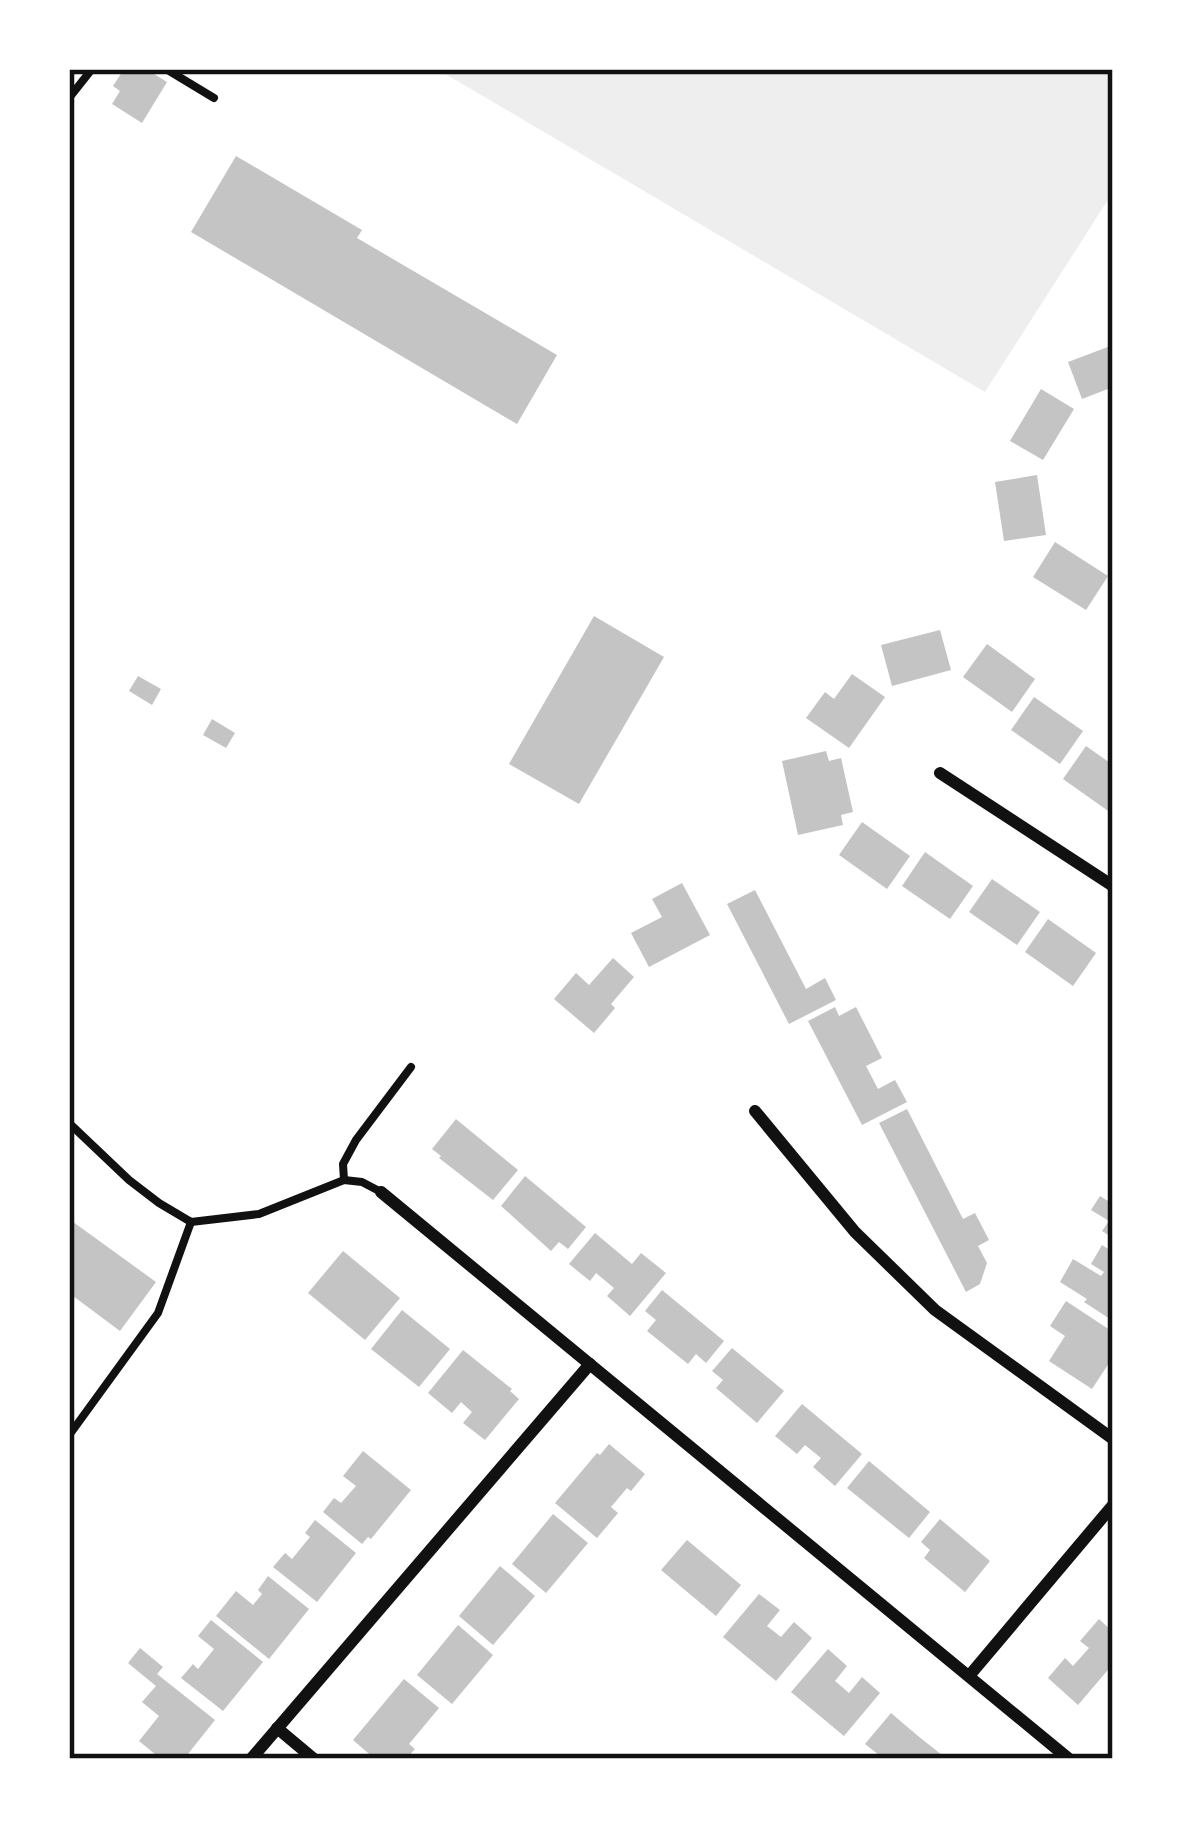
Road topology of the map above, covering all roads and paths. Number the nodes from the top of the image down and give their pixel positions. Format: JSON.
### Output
{"nodes":[{"id":1,"x":92,"y":69,"type":"edge"},
{"id":2,"x":166,"y":69,"type":"edge"},
{"id":3,"x":420,"y":69,"type":"edge"},
{"id":4,"x":410,"y":70,"type":"edge"},
{"id":5,"x":69,"y":98,"type":"edge"},
{"id":6,"x":214,"y":98,"type":"dead end"},
{"id":7,"x":940,"y":773,"type":"dead end"},
{"id":8,"x":1113,"y":886,"type":"edge"},
{"id":9,"x":411,"y":1066,"type":"dead end"},
{"id":10,"x":755,"y":1111,"type":"dead end"},
{"id":11,"x":69,"y":1123,"type":"edge"},
{"id":12,"x":344,"y":1180,"type":"junction"},
{"id":13,"x":381,"y":1192,"type":"joint"},
{"id":14,"x":191,"y":1222,"type":"junction"},
{"id":15,"x":590,"y":1364,"type":"junction"},
{"id":16,"x":70,"y":1434,"type":"edge"},
{"id":17,"x":1113,"y":1439,"type":"edge"},
{"id":18,"x":1113,"y":1505,"type":"edge"},
{"id":19,"x":969,"y":1676,"type":"junction"},
{"id":20,"x":277,"y":1728,"type":"junction"},
{"id":21,"x":251,"y":1759,"type":"edge"},
{"id":22,"x":314,"y":1759,"type":"edge"},
{"id":23,"x":1069,"y":1759,"type":"edge"}],
"edges":[{"from":1,"to":5,"type":"lane"},
{"from":2,"to":6,"type":"lane"},
{"from":3,"to":4,"type":"lane"},
{"from":7,"to":8,"type":"street"},
{"from":9,"to":12,"type":"lane"},
{"from":10,"to":17,"type":"street"},
{"from":11,"to":14,"type":"lane"},
{"from":12,"to":13,"type":"lane"},
{"from":12,"to":14,"type":"lane"},
{"from":13,"to":15,"type":"street"},
{"from":14,"to":16,"type":"lane"},
{"from":15,"to":19,"type":"street"},
{"from":15,"to":20,"type":"street"},
{"from":18,"to":19,"type":"street"},
{"from":19,"to":23,"type":"street"},
{"from":20,"to":21,"type":"street"},
{"from":20,"to":22,"type":"street"}]}
